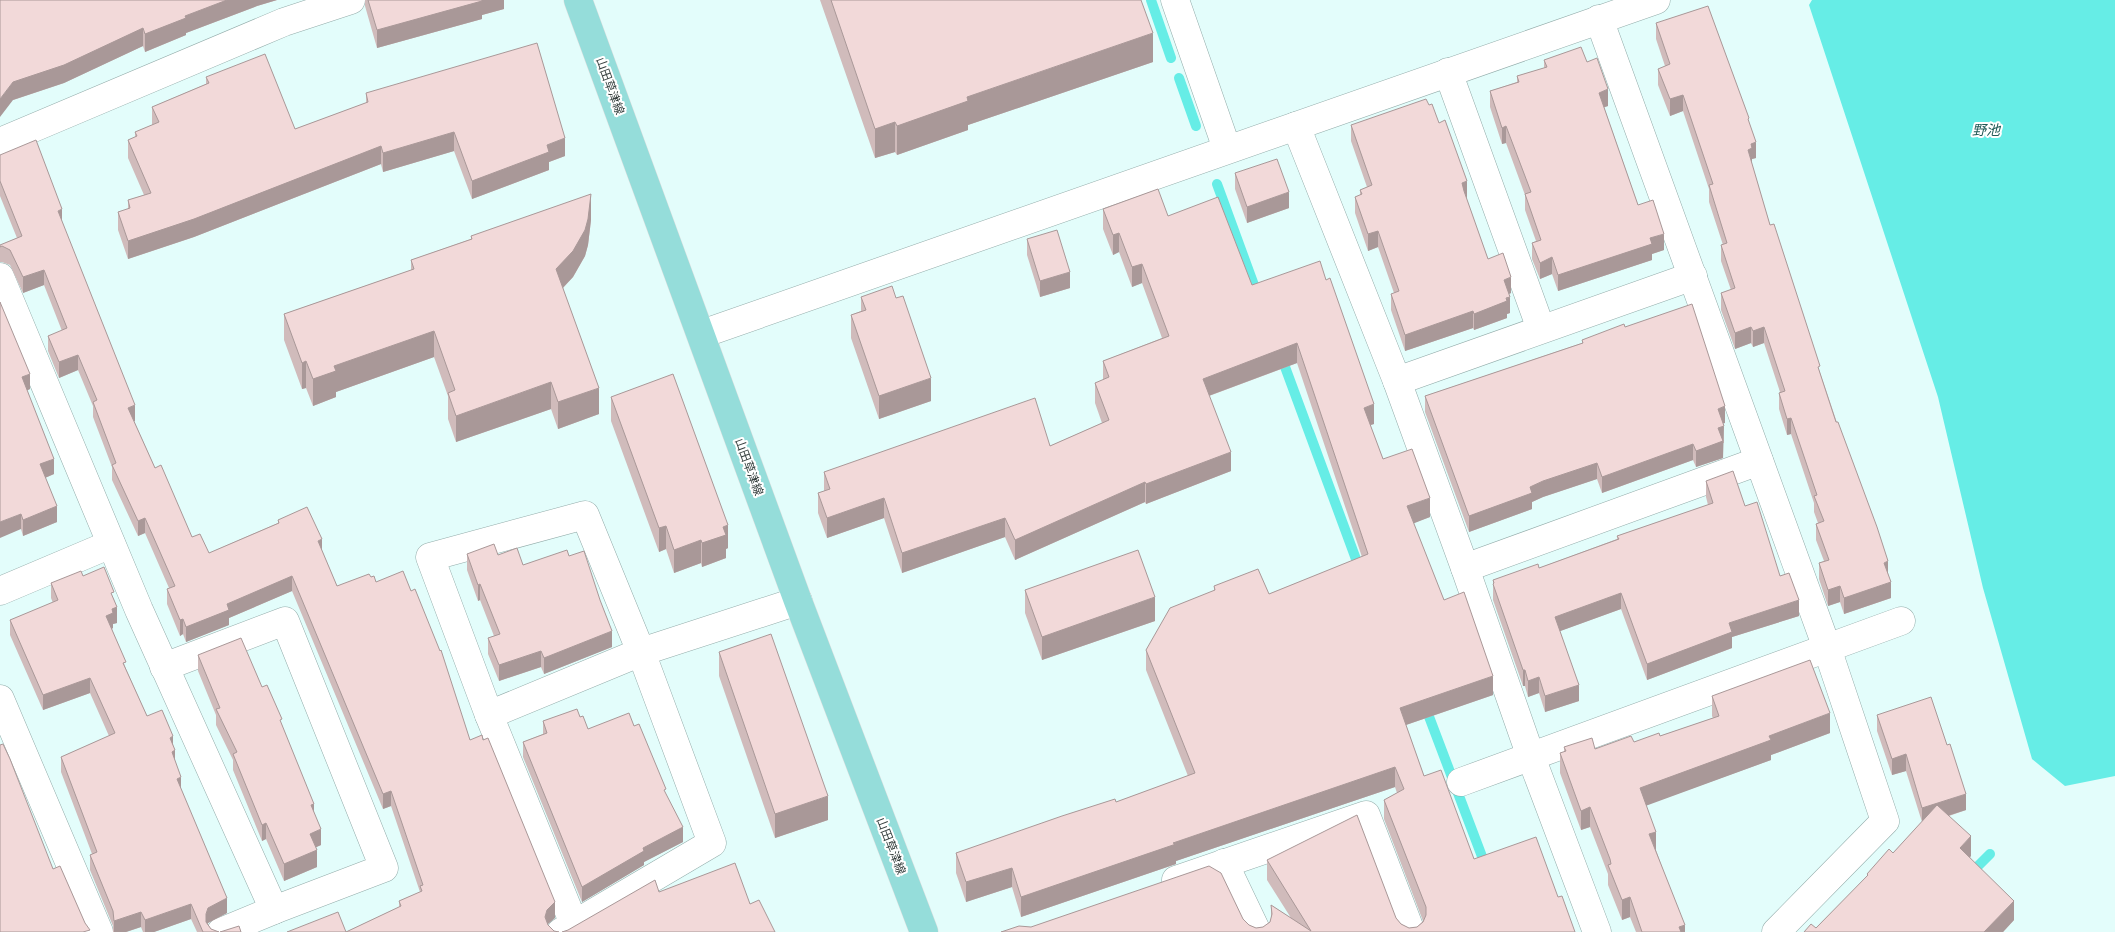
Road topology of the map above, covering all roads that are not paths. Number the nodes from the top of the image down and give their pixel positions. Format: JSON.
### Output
{"nodes":[{"id":1,"x":351,"y":0,"type":"edge"},
{"id":2,"x":578,"y":0,"type":"edge"},
{"id":3,"x":1175,"y":0,"type":"edge"},
{"id":4,"x":1656,"y":0,"type":"edge"},
{"id":5,"x":1600,"y":19,"type":"junction"},
{"id":6,"x":1448,"y":72,"type":"junction"},
{"id":7,"x":1296,"y":126,"type":"junction"},
{"id":8,"x":0,"y":142,"type":"edge"},
{"id":9,"x":1227,"y":149,"type":"junction"},
{"id":10,"x":1693,"y":276,"type":"junction"},
{"id":11,"x":0,"y":277,"type":"edge"},
{"id":12,"x":1541,"y":329,"type":"junction"},
{"id":13,"x":702,"y":334,"type":"junction"},
{"id":14,"x":1397,"y":381,"type":"junction"},
{"id":15,"x":1760,"y":461,"type":"junction"},
{"id":16,"x":111,"y":544,"type":"junction"},
{"id":17,"x":1465,"y":568,"type":"junction"},
{"id":18,"x":0,"y":591,"type":"edge"},
{"id":19,"x":798,"y":600,"type":"junction"},
{"id":20,"x":1901,"y":622,"type":"dead end"},
{"id":21,"x":1827,"y":648,"type":"junction"},
{"id":22,"x":641,"y":652,"type":"junction"},
{"id":23,"x":164,"y":667,"type":"junction"},
{"id":24,"x":0,"y":699,"type":"edge"},
{"id":25,"x":489,"y":715,"type":"junction"},
{"id":26,"x":1531,"y":758,"type":"junction"},
{"id":27,"x":1461,"y":782,"type":"dead end"},
{"id":28,"x":1224,"y":863,"type":"junction"},
{"id":29,"x":1153,"y":888,"type":"edge"},
{"id":30,"x":274,"y":910,"type":"junction"},
{"id":31,"x":568,"y":928,"type":"edge"},
{"id":32,"x":99,"y":932,"type":"edge"},
{"id":33,"x":221,"y":932,"type":"edge"},
{"id":34,"x":924,"y":932,"type":"edge"},
{"id":35,"x":1257,"y":932,"type":"edge"},
{"id":36,"x":1411,"y":932,"type":"edge"},
{"id":37,"x":1597,"y":932,"type":"edge"},
{"id":38,"x":1776,"y":932,"type":"edge"}],
"edges":[{"from":1,"to":8,"type":"street"},
{"from":2,"to":13,"type":"main road","name":"山田草津線"},
{"from":3,"to":9,"type":"street"},
{"from":4,"to":5,"type":"street"},
{"from":5,"to":6,"type":"street"},
{"from":5,"to":10,"type":"street"},
{"from":6,"to":7,"type":"street"},
{"from":6,"to":12,"type":"street"},
{"from":7,"to":9,"type":"street"},
{"from":7,"to":14,"type":"street"},
{"from":9,"to":13,"type":"street"},
{"from":10,"to":12,"type":"street"},
{"from":10,"to":15,"type":"street"},
{"from":11,"to":16,"type":"street"},
{"from":12,"to":14,"type":"street"},
{"from":13,"to":19,"type":"main road","name":"山田草津線"},
{"from":14,"to":17,"type":"street"},
{"from":15,"to":17,"type":"street"},
{"from":15,"to":21,"type":"street"},
{"from":16,"to":18,"type":"street"},
{"from":16,"to":23,"type":"street"},
{"from":17,"to":26,"type":"street"},
{"from":19,"to":22,"type":"street"},
{"from":19,"to":34,"type":"main road","name":"山田草津線"},
{"from":20,"to":21,"type":"street"},
{"from":21,"to":26,"type":"street"},
{"from":21,"to":38,"type":"street"},
{"from":22,"to":25,"type":"street"},
{"from":22,"to":25,"type":"street"},
{"from":22,"to":31,"type":"street"},
{"from":23,"to":30,"type":"street"},
{"from":23,"to":30,"type":"street"},
{"from":24,"to":32,"type":"street"},
{"from":25,"to":31,"type":"street"},
{"from":26,"to":27,"type":"street"},
{"from":26,"to":37,"type":"street"},
{"from":28,"to":29,"type":"street"},
{"from":28,"to":35,"type":"street"},
{"from":28,"to":36,"type":"street"},
{"from":30,"to":33,"type":"street"}]}
